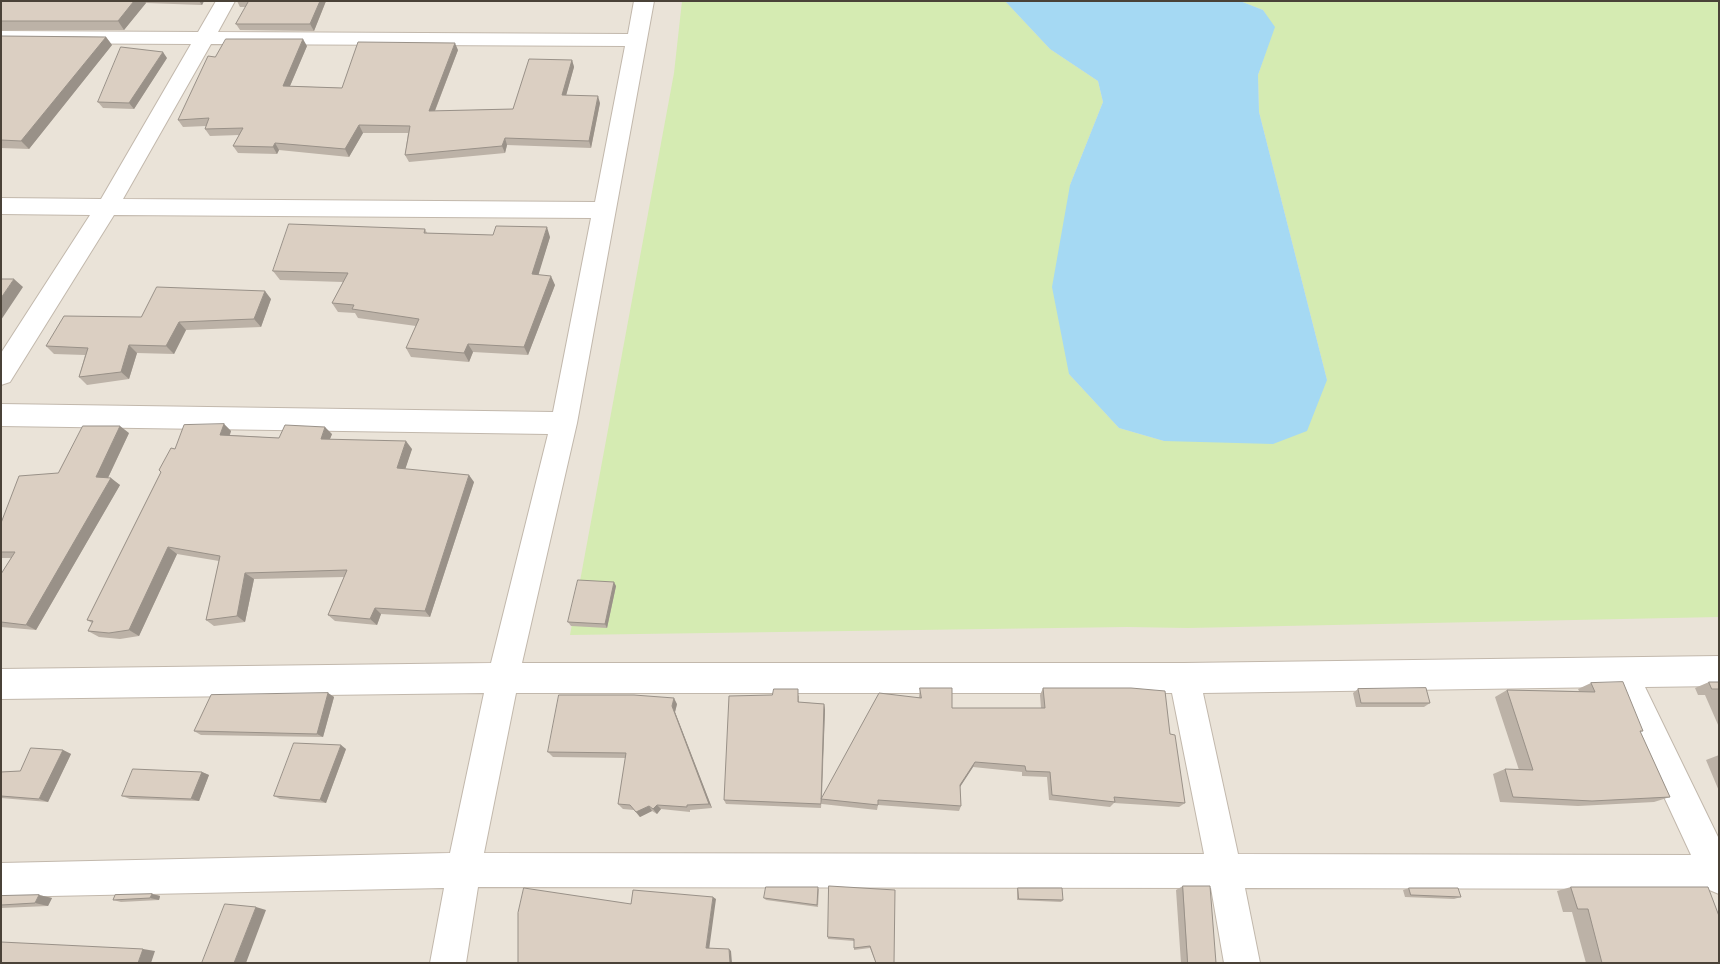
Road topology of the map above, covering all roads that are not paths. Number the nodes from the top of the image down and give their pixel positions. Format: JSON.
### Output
{"nodes":[{"id":1,"x":226,"y":1,"type":"edge"},
{"id":2,"x":644,"y":1,"type":"edge"},
{"id":3,"x":204,"y":37,"type":"junction"},
{"id":4,"x":1,"y":38,"type":"edge"},
{"id":5,"x":636,"y":40,"type":"junction"},
{"id":6,"x":1,"y":206,"type":"edge"},
{"id":7,"x":107,"y":207,"type":"junction"},
{"id":8,"x":603,"y":210,"type":"junction"},
{"id":9,"x":1,"y":375,"type":"edge"},
{"id":10,"x":1,"y":415,"type":"edge"},
{"id":11,"x":564,"y":423,"type":"junction"},
{"id":12,"x":1621,"y":671,"type":"junction"},
{"id":13,"x":1719,"y":671,"type":"edge"},
{"id":14,"x":503,"y":678,"type":"junction"},
{"id":15,"x":1184,"y":678,"type":"junction"},
{"id":16,"x":1,"y":684,"type":"edge"},
{"id":17,"x":464,"y":870,"type":"junction"},
{"id":18,"x":1225,"y":872,"type":"junction"},
{"id":19,"x":1718,"y":874,"type":"edge"},
{"id":20,"x":1,"y":880,"type":"edge"},
{"id":21,"x":448,"y":963,"type":"edge"},
{"id":22,"x":1242,"y":963,"type":"edge"}],
"edges":[{"from":1,"to":3,"type":"street"},
{"from":2,"to":5,"type":"street"},
{"from":3,"to":4,"type":"street"},
{"from":3,"to":5,"type":"street"},
{"from":3,"to":7,"type":"street"},
{"from":5,"to":8,"type":"street"},
{"from":6,"to":7,"type":"street"},
{"from":7,"to":8,"type":"street"},
{"from":7,"to":9,"type":"street"},
{"from":8,"to":11,"type":"street"},
{"from":10,"to":11,"type":"street"},
{"from":11,"to":14,"type":"street"},
{"from":12,"to":13,"type":"street"},
{"from":12,"to":15,"type":"street"},
{"from":12,"to":19,"type":"street"},
{"from":14,"to":15,"type":"street"},
{"from":14,"to":16,"type":"street"},
{"from":14,"to":17,"type":"street"},
{"from":15,"to":18,"type":"street"},
{"from":17,"to":18,"type":"street"},
{"from":17,"to":20,"type":"street"},
{"from":17,"to":21,"type":"street"},
{"from":18,"to":19,"type":"street"},
{"from":18,"to":22,"type":"street"}]}
